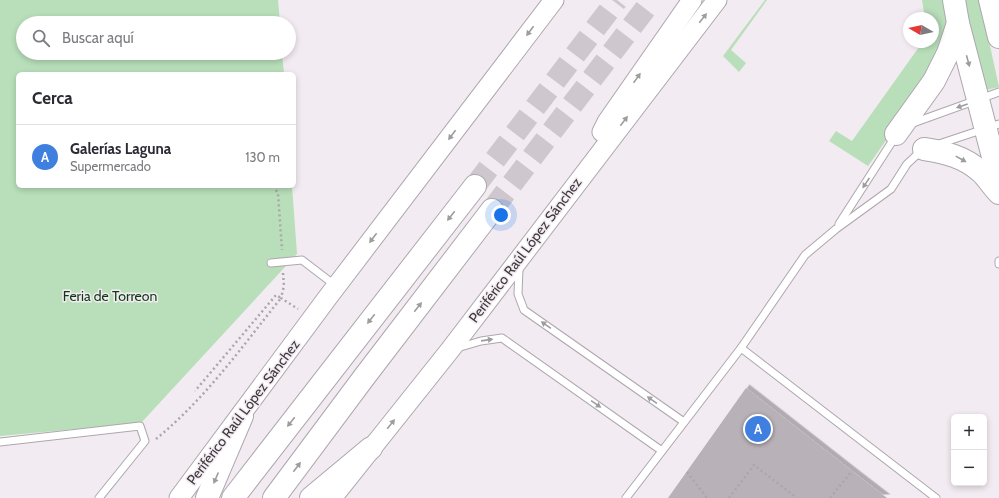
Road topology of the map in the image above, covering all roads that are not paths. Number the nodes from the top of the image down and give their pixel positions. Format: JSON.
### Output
{"nodes":[{"id":1,"x":554,"y":0,"type":"edge"},
{"id":2,"x":692,"y":0,"type":"edge"},
{"id":3,"x":717,"y":0,"type":"edge"},
{"id":4,"x":954,"y":0,"type":"edge"},
{"id":5,"x":990,"y":0,"type":"edge"},
{"id":6,"x":958,"y":23,"type":"junction"},
{"id":7,"x":999,"y":37,"type":"edge"},
{"id":8,"x":999,"y":92,"type":"edge"},
{"id":9,"x":978,"y":100,"type":"junction"},
{"id":10,"x":992,"y":126,"type":"edge"},
{"id":11,"x":896,"y":134,"type":"junction"},
{"id":12,"x":924,"y":149,"type":"junction"},
{"id":13,"x":584,"y":172,"type":"junction"},
{"id":14,"x":999,"y":180,"type":"edge"},
{"id":15,"x":475,"y":186,"type":"tunnel mouth"},
{"id":16,"x":999,"y":192,"type":"edge"},
{"id":17,"x":492,"y":210,"type":"tunnel mouth"},
{"id":18,"x":836,"y":229,"type":"junction"},
{"id":19,"x":525,"y":250,"type":"junction"},
{"id":20,"x":271,"y":264,"type":"dead end"},
{"id":21,"x":336,"y":286,"type":"junction"},
{"id":22,"x":741,"y":348,"type":"junction"},
{"id":23,"x":450,"y":350,"type":"junction"},
{"id":24,"x":242,"y":416,"type":"junction"},
{"id":25,"x":684,"y":422,"type":"junction"},
{"id":26,"x":0,"y":442,"type":"edge"},
{"id":27,"x":371,"y":448,"type":"junction"},
{"id":28,"x":662,"y":451,"type":"junction"},
{"id":29,"x":99,"y":498,"type":"edge"},
{"id":30,"x":179,"y":498,"type":"edge"},
{"id":31,"x":207,"y":498,"type":"edge"},
{"id":32,"x":233,"y":498,"type":"edge"},
{"id":33,"x":274,"y":498,"type":"edge"},
{"id":34,"x":311,"y":498,"type":"edge"},
{"id":35,"x":332,"y":498,"type":"edge"},
{"id":36,"x":626,"y":498,"type":"edge"},
{"id":37,"x":936,"y":498,"type":"edge"}],
"edges":[{"from":1,"to":21,"type":"main road","name":"Periférico Raúl López Sánchez","one_way":true},
{"from":13,"to":2,"type":"main road","one_way":true},
{"from":13,"to":3,"type":"main road","name":"Periférico Raúl López Sánchez","one_way":true},
{"from":4,"to":6,"type":"main road"},
{"from":5,"to":7,"type":"main road"},
{"from":6,"to":9,"type":"main road","one_way":true},
{"from":6,"to":11,"type":"main road"},
{"from":8,"to":9,"type":"lane"},
{"from":9,"to":10,"type":"main road"},
{"from":9,"to":11,"type":"lane","one_way":true},
{"from":10,"to":12,"type":"lane"},
{"from":10,"to":14,"type":"main road"},
{"from":11,"to":18,"type":"lane","one_way":true},
{"from":12,"to":16,"type":"main road","one_way":true},
{"from":12,"to":18,"type":"lane"},
{"from":13,"to":19,"type":"main road","name":"Periférico Raúl López Sánchez"},
{"from":15,"to":32,"type":"main road","one_way":true},
{"from":33,"to":17,"type":"main road","one_way":true},
{"from":18,"to":22,"type":"lane"},
{"from":19,"to":23,"type":"main road","name":"Periférico Raúl López Sánchez"},
{"from":25,"to":19,"type":"lane","one_way":true},
{"from":20,"to":21,"type":"lane"},
{"from":21,"to":24,"type":"main road","name":"Periférico Raúl López Sánchez"},
{"from":22,"to":25,"type":"lane"},
{"from":22,"to":37,"type":"lane"},
{"from":27,"to":23,"type":"main road","name":"Periférico Raúl López Sánchez","one_way":true},
{"from":23,"to":28,"type":"lane","one_way":true},
{"from":24,"to":30,"type":"main road","name":"Periférico Raúl López Sánchez"},
{"from":24,"to":31,"type":"main road","one_way":true},
{"from":25,"to":28,"type":"lane"},
{"from":26,"to":29,"type":"lane"},
{"from":27,"to":34,"type":"main road"},
{"from":27,"to":35,"type":"main road","name":"Periférico Raúl López Sánchez"},
{"from":28,"to":36,"type":"lane"}]}
